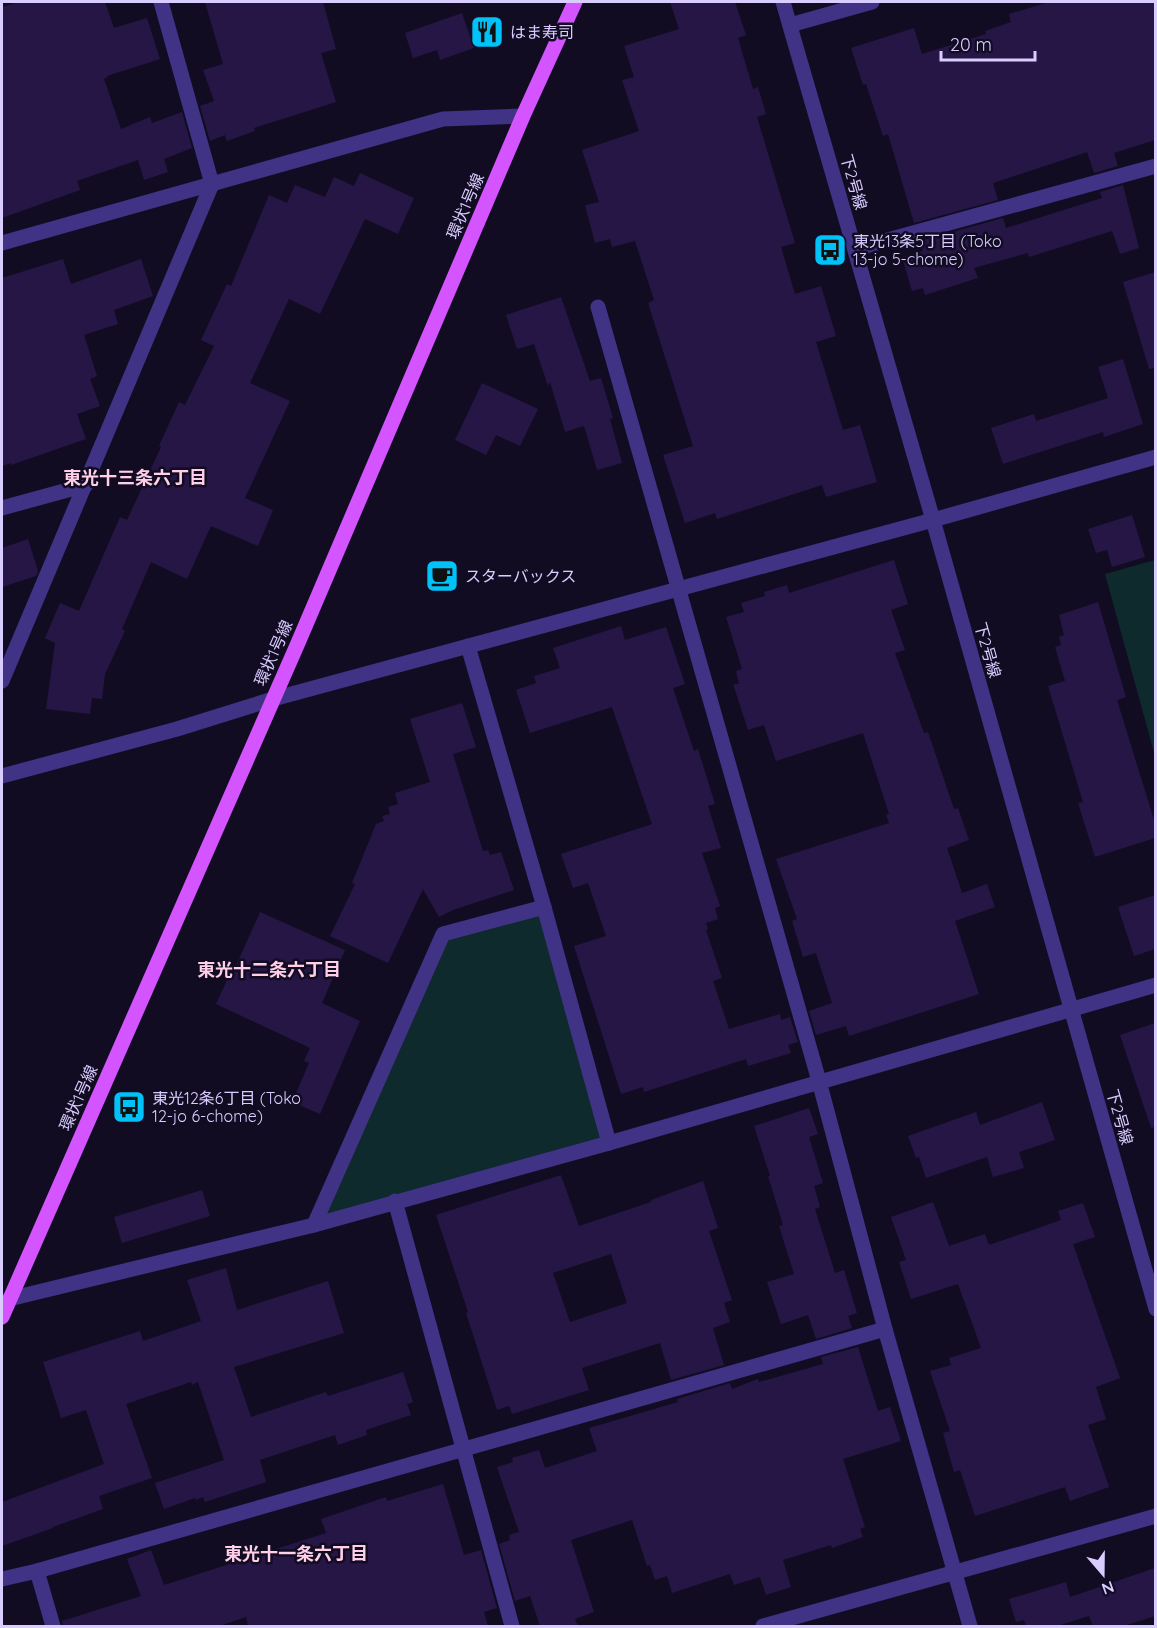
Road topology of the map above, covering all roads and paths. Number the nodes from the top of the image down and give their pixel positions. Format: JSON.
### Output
{"nodes":[{"id":1,"x":161,"y":2,"type":"edge"},
{"id":2,"x":575,"y":2,"type":"edge"},
{"id":3,"x":783,"y":2,"type":"edge"},
{"id":4,"x":872,"y":2,"type":"edge"},
{"id":5,"x":790,"y":26,"type":"junction"},
{"id":6,"x":523,"y":116,"type":"junction"},
{"id":7,"x":1155,"y":166,"type":"edge"},
{"id":8,"x":212,"y":184,"type":"junction"},
{"id":9,"x":2,"y":243,"type":"edge"},
{"id":10,"x":855,"y":249,"type":"junction"},
{"id":11,"x":598,"y":307,"type":"dead end"},
{"id":12,"x":1155,"y":457,"type":"edge"},
{"id":13,"x":86,"y":485,"type":"junction"},
{"id":14,"x":2,"y":508,"type":"edge"},
{"id":15,"x":933,"y":520,"type":"junction"},
{"id":16,"x":677,"y":588,"type":"junction"},
{"id":17,"x":468,"y":646,"type":"junction"},
{"id":18,"x":2,"y":681,"type":"edge"},
{"id":19,"x":273,"y":699,"type":"junction"},
{"id":20,"x":2,"y":776,"type":"edge"},
{"id":21,"x":544,"y":907,"type":"junction"},
{"id":22,"x":1155,"y":986,"type":"edge"},
{"id":23,"x":1071,"y":1009,"type":"junction"},
{"id":24,"x":819,"y":1081,"type":"junction"},
{"id":25,"x":609,"y":1143,"type":"junction"},
{"id":26,"x":395,"y":1202,"type":"junction"},
{"id":27,"x":314,"y":1225,"type":"junction"},
{"id":28,"x":9,"y":1299,"type":"junction"},
{"id":29,"x":1155,"y":1309,"type":"edge"},
{"id":30,"x":2,"y":1317,"type":"edge"},
{"id":31,"x":885,"y":1329,"type":"junction"},
{"id":32,"x":463,"y":1450,"type":"junction"},
{"id":33,"x":1155,"y":1516,"type":"edge"},
{"id":34,"x":37,"y":1571,"type":"junction"},
{"id":35,"x":954,"y":1572,"type":"junction"},
{"id":36,"x":2,"y":1579,"type":"edge"},
{"id":37,"x":53,"y":1626,"type":"edge"},
{"id":38,"x":512,"y":1626,"type":"edge"},
{"id":39,"x":763,"y":1626,"type":"edge"},
{"id":40,"x":970,"y":1626,"type":"edge"}],
"edges":[{"from":1,"to":8,"type":"street"},
{"from":2,"to":6,"type":"main road","name":"環状1号線"},
{"from":3,"to":5,"type":"street","name":"下2号線"},
{"from":4,"to":5,"type":"street"},
{"from":5,"to":10,"type":"street","name":"下2号線"},
{"from":6,"to":8,"type":"street"},
{"from":6,"to":19,"type":"main road","name":"環状1号線"},
{"from":7,"to":10,"type":"street"},
{"from":8,"to":9,"type":"street"},
{"from":8,"to":13,"type":"street"},
{"from":10,"to":15,"type":"street","name":"下2号線"},
{"from":11,"to":16,"type":"street"},
{"from":12,"to":15,"type":"street"},
{"from":13,"to":14,"type":"street"},
{"from":13,"to":18,"type":"street"},
{"from":15,"to":16,"type":"street"},
{"from":15,"to":23,"type":"street","name":"下2号線"},
{"from":16,"to":17,"type":"street"},
{"from":16,"to":24,"type":"street"},
{"from":17,"to":19,"type":"street"},
{"from":17,"to":21,"type":"street"},
{"from":19,"to":20,"type":"street"},
{"from":19,"to":28,"type":"main road","name":"環状1号線"},
{"from":21,"to":25,"type":"street"},
{"from":21,"to":27,"type":"street"},
{"from":22,"to":23,"type":"street"},
{"from":23,"to":24,"type":"street"},
{"from":23,"to":29,"type":"street","name":"下2号線"},
{"from":24,"to":25,"type":"street"},
{"from":24,"to":31,"type":"street"},
{"from":25,"to":26,"type":"street"},
{"from":26,"to":27,"type":"street"},
{"from":26,"to":32,"type":"street"},
{"from":27,"to":28,"type":"street"},
{"from":28,"to":30,"type":"main road","name":"環状1号線"},
{"from":31,"to":32,"type":"street"},
{"from":31,"to":35,"type":"street"},
{"from":32,"to":34,"type":"street"},
{"from":32,"to":38,"type":"street"},
{"from":33,"to":35,"type":"street"},
{"from":34,"to":36,"type":"street"},
{"from":34,"to":37,"type":"street"},
{"from":35,"to":39,"type":"street"},
{"from":35,"to":40,"type":"street"}]}
